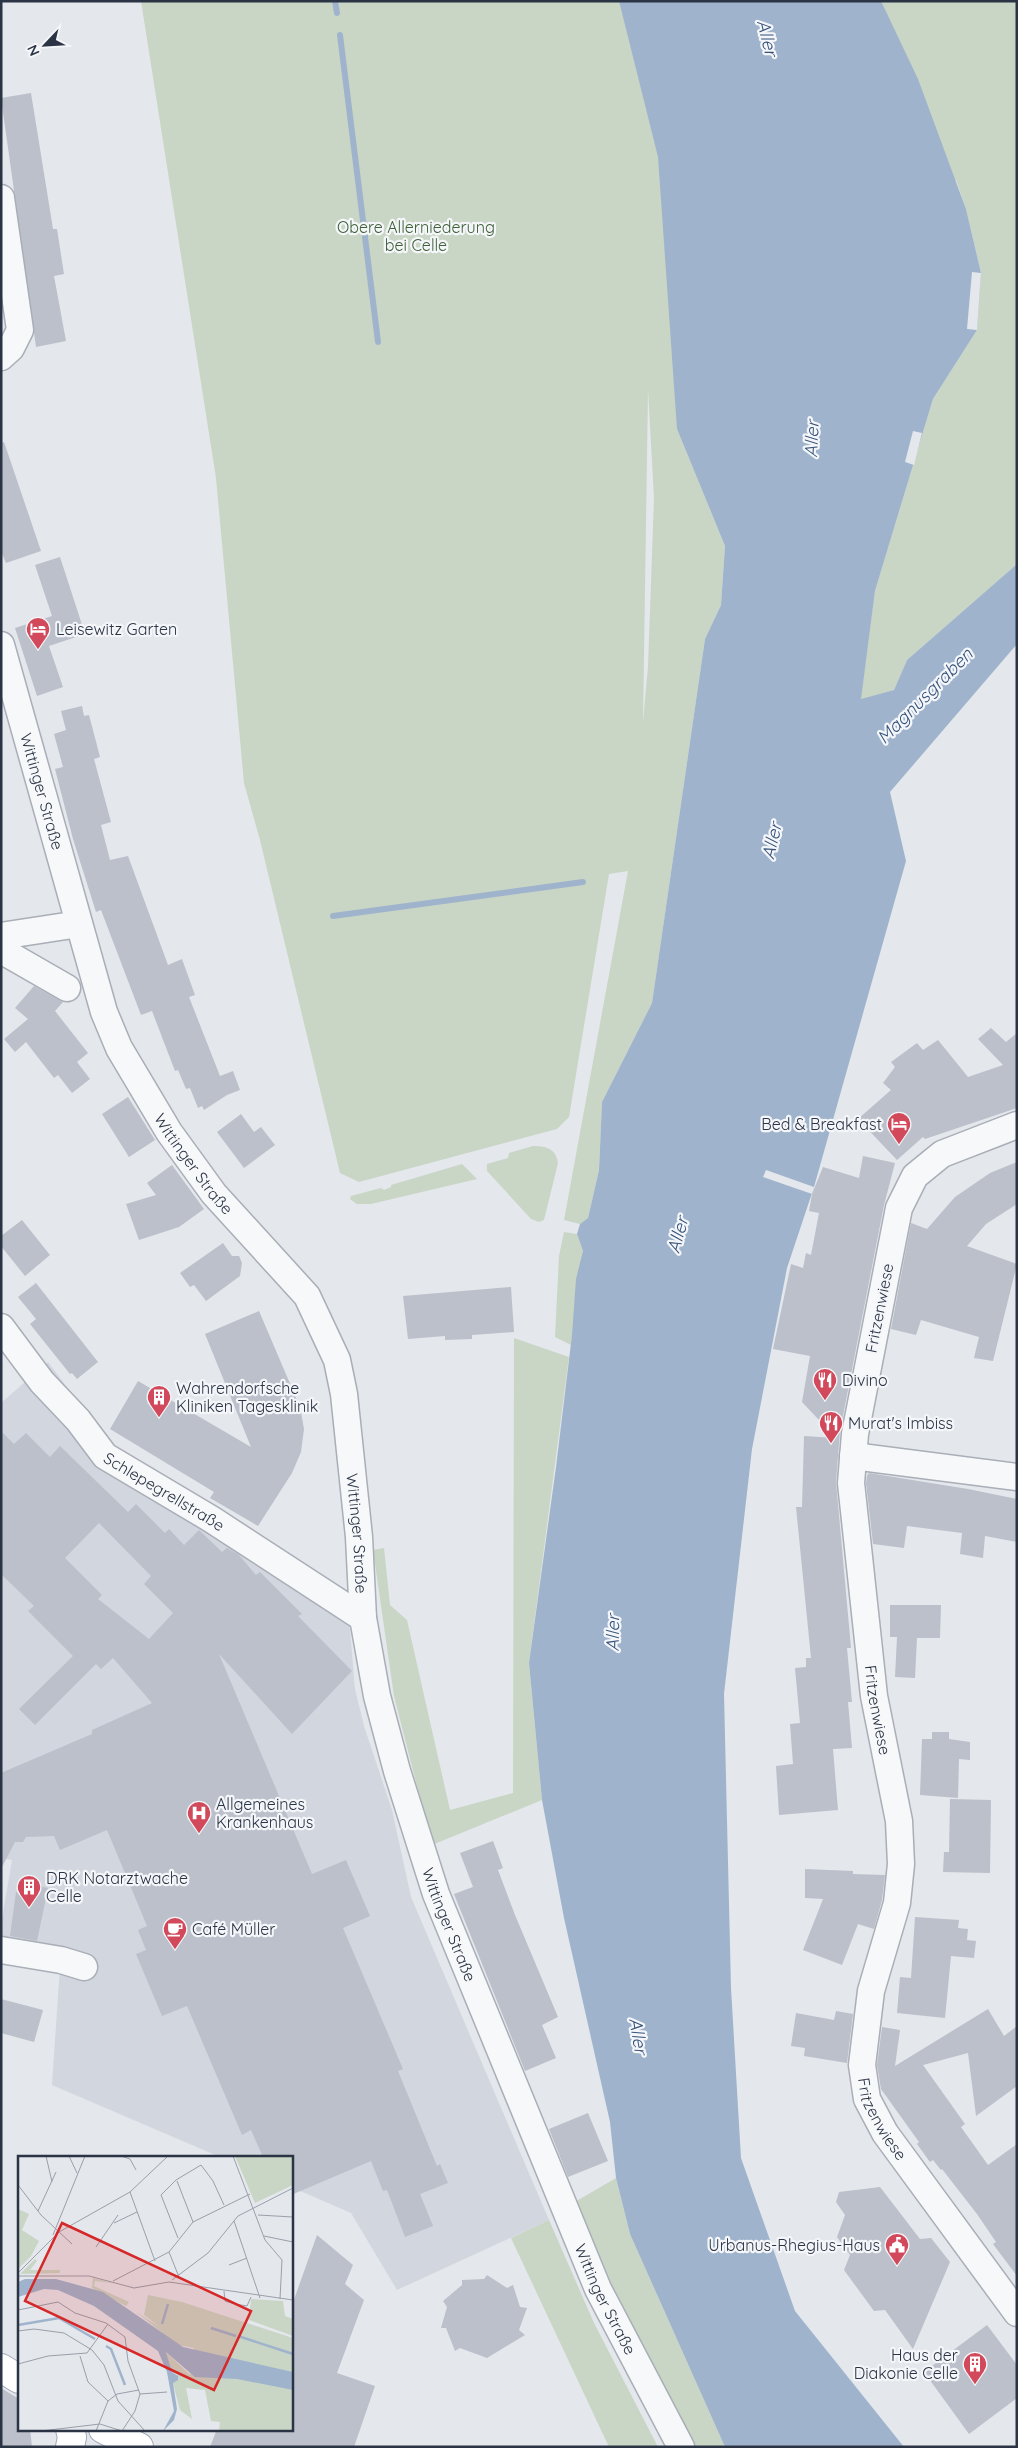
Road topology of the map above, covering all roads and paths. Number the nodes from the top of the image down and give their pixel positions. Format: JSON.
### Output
{"nodes":[{"id":1,"x":1,"y":198,"type":"edge"},
{"id":2,"x":1,"y":357,"type":"edge"},
{"id":3,"x":1,"y":645,"type":"edge"},
{"id":4,"x":79,"y":924,"type":"junction"},
{"id":5,"x":1,"y":936,"type":"edge"},
{"id":6,"x":1,"y":950,"type":"edge"},
{"id":7,"x":68,"y":988,"type":"dead end"},
{"id":8,"x":1017,"y":1125,"type":"edge"},
{"id":9,"x":1,"y":1327,"type":"edge"},
{"id":10,"x":853,"y":1456,"type":"junction"},
{"id":11,"x":1017,"y":1476,"type":"edge"},
{"id":12,"x":363,"y":1618,"type":"junction"},
{"id":13,"x":1,"y":1950,"type":"edge"},
{"id":14,"x":84,"y":1967,"type":"dead end"},
{"id":15,"x":1017,"y":2313,"type":"edge"},
{"id":16,"x":1,"y":2368,"type":"edge"},
{"id":17,"x":18,"y":2378,"type":"edge"},
{"id":18,"x":70,"y":2430,"type":"edge"},
{"id":19,"x":111,"y":2435,"type":"edge"},
{"id":20,"x":70,"y":2447,"type":"edge"},
{"id":21,"x":139,"y":2447,"type":"edge"},
{"id":22,"x":681,"y":2447,"type":"edge"}],
"edges":[{"from":1,"to":2,"type":"street"},
{"from":3,"to":4,"type":"street","name":"Wittinger Straße"},
{"from":4,"to":5,"type":"street"},
{"from":4,"to":12,"type":"street","name":"Wittinger Straße"},
{"from":6,"to":7,"type":"street"},
{"from":8,"to":10,"type":"street","name":"Fritzenwiese"},
{"from":9,"to":12,"type":"street","name":"Schlepegrellstraße"},
{"from":10,"to":11,"type":"street"},
{"from":10,"to":15,"type":"street","name":"Fritzenwiese"},
{"from":12,"to":22,"type":"street","name":"Wittinger Straße"},
{"from":13,"to":14,"type":"street"},
{"from":16,"to":17,"type":"main road"},
{"from":18,"to":20,"type":"main road"},
{"from":19,"to":21,"type":"main road"}]}
